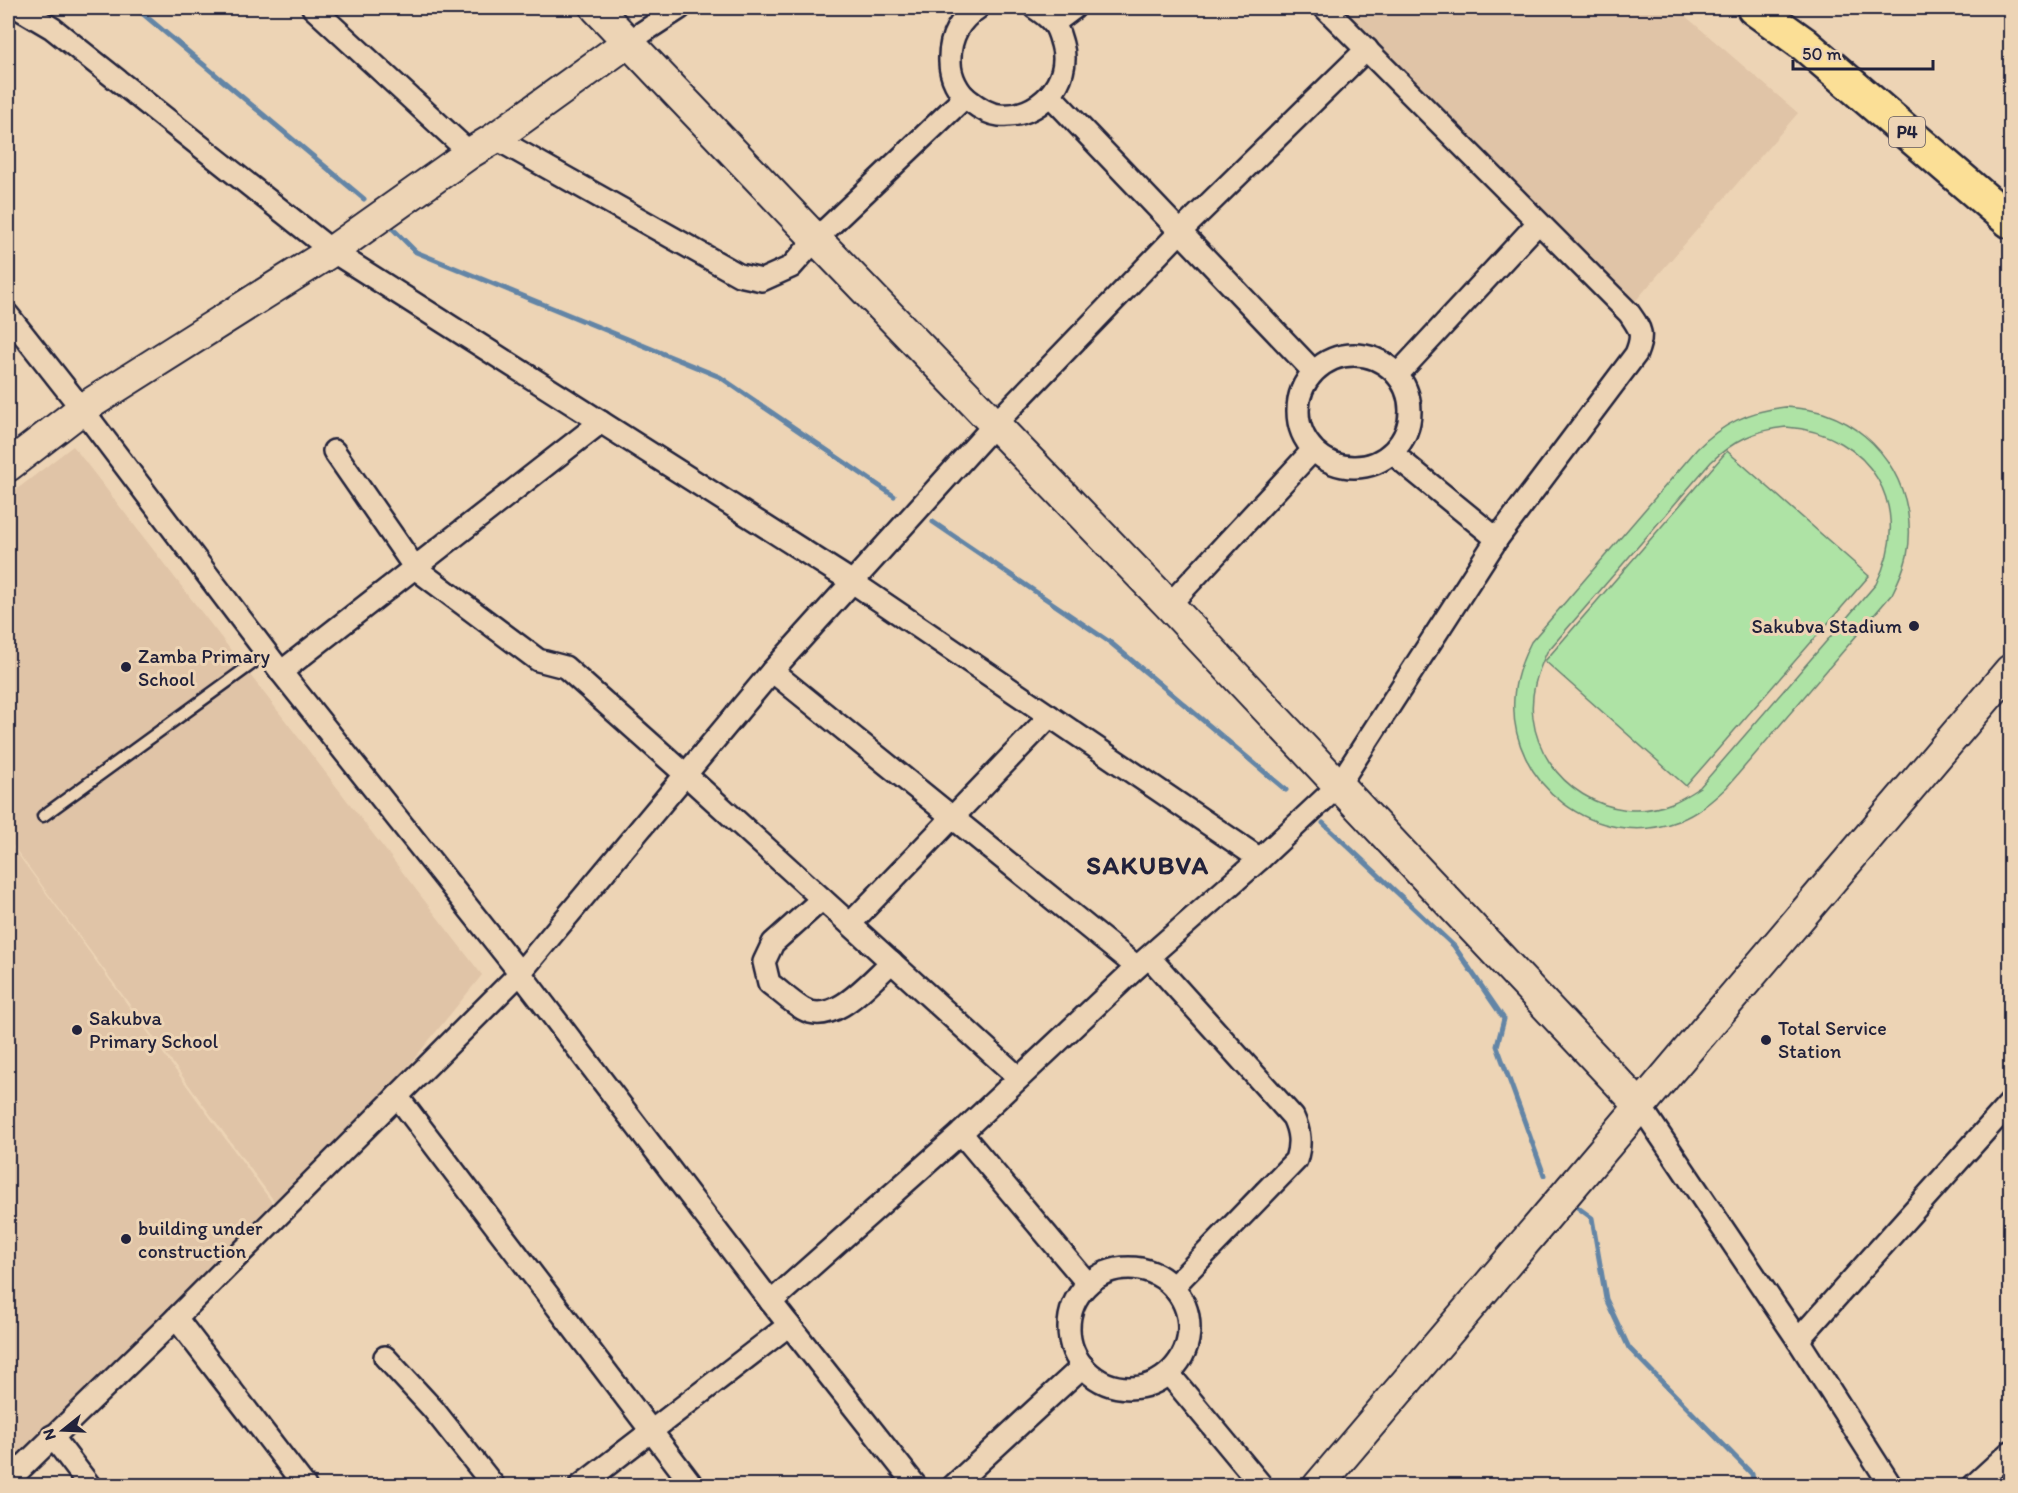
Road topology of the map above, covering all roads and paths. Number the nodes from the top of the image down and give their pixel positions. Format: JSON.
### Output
{"nodes":[{"id":1,"x":18,"y":8,"type":"edge"},
{"id":2,"x":313,"y":8,"type":"edge"},
{"id":3,"x":596,"y":8,"type":"edge"},
{"id":4,"x":680,"y":8,"type":"edge"},
{"id":5,"x":1035,"y":8,"type":"edge"},
{"id":6,"x":1074,"y":8,"type":"edge"},
{"id":7,"x":1325,"y":8,"type":"edge"},
{"id":8,"x":1754,"y":8,"type":"edge"},
{"id":9,"x":1781,"y":8,"type":"edge"},
{"id":10,"x":968,"y":10,"type":"edge"},
{"id":11,"x":1054,"y":23,"type":"junction"},
{"id":12,"x":628,"y":42,"type":"junction"},
{"id":13,"x":1804,"y":44,"type":"junction"},
{"id":14,"x":1367,"y":49,"type":"junction"},
{"id":15,"x":1050,"y":95,"type":"junction"},
{"id":16,"x":965,"y":98,"type":"junction"},
{"id":17,"x":495,"y":138,"type":"junction"},
{"id":18,"x":470,"y":153,"type":"junction"},
{"id":19,"x":2010,"y":221,"type":"edge"},
{"id":20,"x":1538,"y":223,"type":"junction"},
{"id":21,"x":1180,"y":232,"type":"junction"},
{"id":22,"x":816,"y":239,"type":"junction"},
{"id":23,"x":332,"y":250,"type":"junction"},
{"id":24,"x":8,"y":315,"type":"edge"},
{"id":25,"x":1313,"y":371,"type":"junction"},
{"id":26,"x":1398,"y":374,"type":"junction"},
{"id":27,"x":82,"y":409,"type":"junction"},
{"id":28,"x":601,"y":422,"type":"junction"},
{"id":29,"x":995,"y":424,"type":"junction"},
{"id":30,"x":1313,"y":450,"type":"junction"},
{"id":31,"x":334,"y":451,"type":"dead end"},
{"id":32,"x":1392,"y":453,"type":"junction"},
{"id":33,"x":8,"y":466,"type":"edge"},
{"id":34,"x":1497,"y":539,"type":"junction"},
{"id":35,"x":415,"y":568,"type":"junction"},
{"id":36,"x":851,"y":581,"type":"junction"},
{"id":37,"x":1168,"y":605,"type":"junction"},
{"id":38,"x":267,"y":653,"type":"junction"},
{"id":39,"x":772,"y":671,"type":"junction"},
{"id":40,"x":2010,"y":671,"type":"edge"},
{"id":41,"x":281,"y":672,"type":"junction"},
{"id":42,"x":1050,"y":716,"type":"junction"},
{"id":43,"x":685,"y":774,"type":"junction"},
{"id":44,"x":1338,"y":786,"type":"junction"},
{"id":45,"x":44,"y":816,"type":"dead end"},
{"id":46,"x":952,"y":818,"type":"junction"},
{"id":47,"x":1260,"y":859,"type":"junction"},
{"id":48,"x":822,"y":899,"type":"junction"},
{"id":49,"x":850,"y":924,"type":"junction"},
{"id":50,"x":892,"y":962,"type":"junction"},
{"id":51,"x":1143,"y":962,"type":"junction"},
{"id":52,"x":520,"y":973,"type":"junction"},
{"id":53,"x":1019,"y":1078,"type":"junction"},
{"id":54,"x":397,"y":1096,"type":"junction"},
{"id":55,"x":1641,"y":1107,"type":"junction"},
{"id":56,"x":2007,"y":1115,"type":"edge"},
{"id":57,"x":961,"y":1133,"type":"junction"},
{"id":58,"x":1088,"y":1284,"type":"junction"},
{"id":59,"x":1173,"y":1287,"type":"junction"},
{"id":60,"x":771,"y":1302,"type":"junction"},
{"id":61,"x":176,"y":1318,"type":"junction"},
{"id":62,"x":789,"y":1325,"type":"junction"},
{"id":63,"x":1798,"y":1340,"type":"junction"},
{"id":64,"x":385,"y":1358,"type":"dead end"},
{"id":65,"x":1083,"y":1366,"type":"junction"},
{"id":66,"x":1169,"y":1374,"type":"junction"},
{"id":67,"x":650,"y":1430,"type":"junction"},
{"id":68,"x":52,"y":1436,"type":"junction"},
{"id":69,"x":2010,"y":1452,"type":"edge"},
{"id":70,"x":8,"y":1481,"type":"edge"},
{"id":71,"x":90,"y":1485,"type":"edge"},
{"id":72,"x":305,"y":1485,"type":"edge"},
{"id":73,"x":494,"y":1485,"type":"edge"},
{"id":74,"x":580,"y":1485,"type":"edge"},
{"id":75,"x":693,"y":1485,"type":"edge"},
{"id":76,"x":916,"y":1485,"type":"edge"},
{"id":77,"x":953,"y":1485,"type":"edge"},
{"id":78,"x":1262,"y":1485,"type":"edge"},
{"id":79,"x":1317,"y":1485,"type":"edge"},
{"id":80,"x":1891,"y":1485,"type":"edge"},
{"id":81,"x":1973,"y":1485,"type":"edge"}],
"edges":[{"from":1,"to":23,"type":"street"},
{"from":2,"to":18,"type":"street"},
{"from":3,"to":12,"type":"street"},
{"from":4,"to":12,"type":"street"},
{"from":5,"to":11,"type":"street"},
{"from":6,"to":11,"type":"street"},
{"from":7,"to":14,"type":"street"},
{"from":8,"to":13,"type":"highway","number":"P4"},
{"from":9,"to":13,"type":"highway","number":"P4"},
{"from":10,"to":16,"type":"street"},
{"from":11,"to":15,"type":"street"},
{"from":12,"to":17,"type":"street"},
{"from":12,"to":22,"type":"street"},
{"from":13,"to":19,"type":"highway","number":"P4"},
{"from":14,"to":20,"type":"street"},
{"from":14,"to":21,"type":"street"},
{"from":15,"to":16,"type":"street"},
{"from":15,"to":21,"type":"street"},
{"from":16,"to":22,"type":"street"},
{"from":17,"to":18,"type":"street"},
{"from":17,"to":22,"type":"street"},
{"from":18,"to":23,"type":"street"},
{"from":20,"to":26,"type":"street"},
{"from":20,"to":34,"type":"street"},
{"from":21,"to":25,"type":"street"},
{"from":21,"to":29,"type":"street"},
{"from":22,"to":29,"type":"street"},
{"from":23,"to":27,"type":"street"},
{"from":23,"to":28,"type":"street"},
{"from":24,"to":27,"type":"street"},
{"from":25,"to":26,"type":"street"},
{"from":25,"to":30,"type":"street"},
{"from":26,"to":32,"type":"street"},
{"from":27,"to":33,"type":"street"},
{"from":27,"to":38,"type":"street"},
{"from":28,"to":35,"type":"street"},
{"from":28,"to":36,"type":"street"},
{"from":29,"to":36,"type":"street"},
{"from":29,"to":37,"type":"street"},
{"from":30,"to":32,"type":"street"},
{"from":30,"to":37,"type":"street"},
{"from":31,"to":35,"type":"street"},
{"from":32,"to":34,"type":"street"},
{"from":34,"to":44,"type":"street"},
{"from":35,"to":41,"type":"street"},
{"from":35,"to":43,"type":"street"},
{"from":36,"to":39,"type":"street"},
{"from":36,"to":42,"type":"street"},
{"from":37,"to":44,"type":"street"},
{"from":38,"to":41,"type":"street"},
{"from":38,"to":45,"type":"lane"},
{"from":39,"to":43,"type":"street"},
{"from":39,"to":46,"type":"street"},
{"from":40,"to":55,"type":"street"},
{"from":41,"to":52,"type":"street"},
{"from":42,"to":46,"type":"street"},
{"from":42,"to":47,"type":"street"},
{"from":43,"to":48,"type":"street"},
{"from":43,"to":52,"type":"street"},
{"from":44,"to":47,"type":"street"},
{"from":44,"to":55,"type":"street"},
{"from":46,"to":49,"type":"street"},
{"from":46,"to":51,"type":"street"},
{"from":47,"to":51,"type":"street"},
{"from":48,"to":49,"type":"street"},
{"from":48,"to":50,"type":"street"},
{"from":49,"to":50,"type":"street"},
{"from":50,"to":53,"type":"street"},
{"from":51,"to":53,"type":"street"},
{"from":51,"to":59,"type":"street"},
{"from":52,"to":54,"type":"street"},
{"from":52,"to":60,"type":"street"},
{"from":53,"to":57,"type":"street"},
{"from":54,"to":61,"type":"street"},
{"from":54,"to":67,"type":"street"},
{"from":55,"to":63,"type":"street"},
{"from":55,"to":79,"type":"street"},
{"from":56,"to":63,"type":"street"},
{"from":57,"to":58,"type":"street"},
{"from":57,"to":60,"type":"street"},
{"from":58,"to":59,"type":"street"},
{"from":58,"to":65,"type":"street"},
{"from":59,"to":66,"type":"street"},
{"from":60,"to":62,"type":"street"},
{"from":61,"to":68,"type":"street"},
{"from":61,"to":72,"type":"street"},
{"from":62,"to":67,"type":"street"},
{"from":62,"to":76,"type":"street"},
{"from":63,"to":80,"type":"street"},
{"from":64,"to":73,"type":"street"},
{"from":65,"to":66,"type":"street"},
{"from":65,"to":77,"type":"street"},
{"from":66,"to":78,"type":"street"},
{"from":67,"to":74,"type":"street"},
{"from":67,"to":75,"type":"street"},
{"from":68,"to":70,"type":"street"},
{"from":68,"to":71,"type":"street"},
{"from":69,"to":81,"type":"street"}]}
